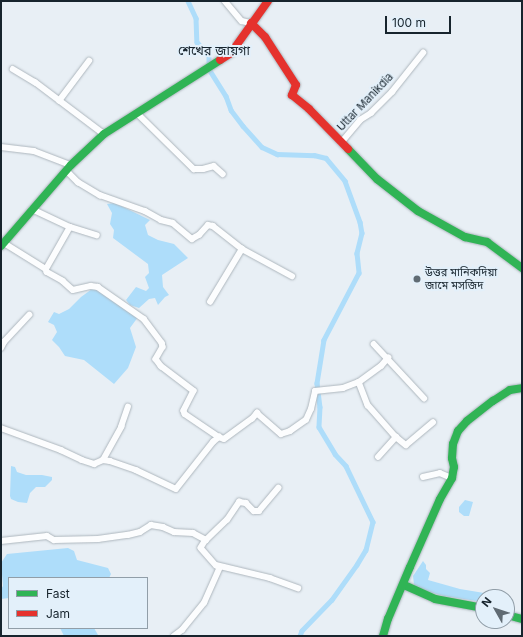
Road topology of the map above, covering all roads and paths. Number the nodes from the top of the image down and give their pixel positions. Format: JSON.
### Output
{"nodes":[{"id":1,"x":225,"y":1,"type":"edge"},
{"id":2,"x":268,"y":1,"type":"edge"},
{"id":3,"x":251,"y":23,"type":"junction"},
{"id":4,"x":423,"y":53,"type":"dead end"},
{"id":5,"x":89,"y":61,"type":"dead end"},
{"id":6,"x":14,"y":69,"type":"dead end"},
{"id":7,"x":59,"y":101,"type":"junction"},
{"id":8,"x":137,"y":114,"type":"junction"},
{"id":9,"x":104,"y":134,"type":"junction"},
{"id":10,"x":341,"y":143,"type":"junction"},
{"id":11,"x":1,"y":147,"type":"edge"},
{"id":12,"x":69,"y":168,"type":"junction"},
{"id":13,"x":223,"y":174,"type":"dead end"},
{"id":14,"x":32,"y":208,"type":"junction"},
{"id":15,"x":70,"y":227,"type":"junction"},
{"id":16,"x":97,"y":235,"type":"dead end"},
{"id":17,"x":2,"y":243,"type":"edge"},
{"id":18,"x":242,"y":249,"type":"junction"},
{"id":19,"x":522,"y":268,"type":"edge"},
{"id":20,"x":46,"y":269,"type":"junction"},
{"id":21,"x":292,"y":276,"type":"dead end"},
{"id":22,"x":210,"y":302,"type":"dead end"},
{"id":23,"x":29,"y":315,"type":"dead end"},
{"id":24,"x":2,"y":340,"type":"edge"},
{"id":25,"x":374,"y":344,"type":"dead end"},
{"id":26,"x":1,"y":348,"type":"edge"},
{"id":27,"x":388,"y":358,"type":"junction"},
{"id":28,"x":359,"y":382,"type":"junction"},
{"id":29,"x":522,"y":388,"type":"edge"},
{"id":30,"x":424,"y":398,"type":"dead end"},
{"id":31,"x":128,"y":407,"type":"dead end"},
{"id":32,"x":433,"y":422,"type":"dead end"},
{"id":33,"x":1,"y":428,"type":"edge"},
{"id":34,"x":219,"y":437,"type":"junction"},
{"id":35,"x":396,"y":437,"type":"junction"},
{"id":36,"x":378,"y":457,"type":"dead end"},
{"id":37,"x":103,"y":460,"type":"junction"},
{"id":38,"x":423,"y":477,"type":"dead end"},
{"id":39,"x":452,"y":478,"type":"junction"},
{"id":40,"x":278,"y":488,"type":"dead end"},
{"id":41,"x":206,"y":540,"type":"junction"},
{"id":42,"x":1,"y":541,"type":"edge"},
{"id":43,"x":220,"y":567,"type":"junction"},
{"id":44,"x":404,"y":585,"type":"junction"},
{"id":45,"x":298,"y":588,"type":"dead end"},
{"id":46,"x":475,"y":606,"type":"edge"},
{"id":47,"x":174,"y":636,"type":"edge"},
{"id":48,"x":383,"y":636,"type":"edge"}],
"edges":[{"from":1,"to":3,"type":"street"},
{"from":2,"to":3,"type":"main road"},
{"from":3,"to":8,"type":"main road"},
{"from":3,"to":10,"type":"main road"},
{"from":4,"to":10,"type":"street","name":"Uttar Manikdia"},
{"from":5,"to":7,"type":"street"},
{"from":6,"to":7,"type":"street"},
{"from":7,"to":9,"type":"street"},
{"from":8,"to":9,"type":"main road"},
{"from":8,"to":13,"type":"street"},
{"from":9,"to":12,"type":"main road"},
{"from":10,"to":19,"type":"main road","name":"Uttar Manikdia"},
{"from":11,"to":12,"type":"street"},
{"from":12,"to":14,"type":"main road"},
{"from":12,"to":18,"type":"street"},
{"from":14,"to":15,"type":"street"},
{"from":14,"to":17,"type":"main road"},
{"from":15,"to":16,"type":"street"},
{"from":15,"to":20,"type":"street"},
{"from":17,"to":20,"type":"street"},
{"from":18,"to":21,"type":"street"},
{"from":18,"to":22,"type":"street"},
{"from":20,"to":34,"type":"street"},
{"from":23,"to":24,"type":"street"},
{"from":24,"to":26,"type":"street"},
{"from":25,"to":27,"type":"street"},
{"from":27,"to":28,"type":"street"},
{"from":27,"to":30,"type":"street"},
{"from":28,"to":34,"type":"street"},
{"from":28,"to":35,"type":"street"},
{"from":29,"to":39,"type":"main road"},
{"from":31,"to":37,"type":"street"},
{"from":32,"to":35,"type":"street"},
{"from":33,"to":37,"type":"street"},
{"from":34,"to":37,"type":"street"},
{"from":35,"to":36,"type":"street"},
{"from":38,"to":39,"type":"street"},
{"from":39,"to":44,"type":"main road"},
{"from":40,"to":41,"type":"street"},
{"from":41,"to":42,"type":"street"},
{"from":41,"to":43,"type":"street"},
{"from":43,"to":45,"type":"street"},
{"from":43,"to":47,"type":"street"},
{"from":44,"to":46,"type":"main road"},
{"from":44,"to":48,"type":"main road"}]}
